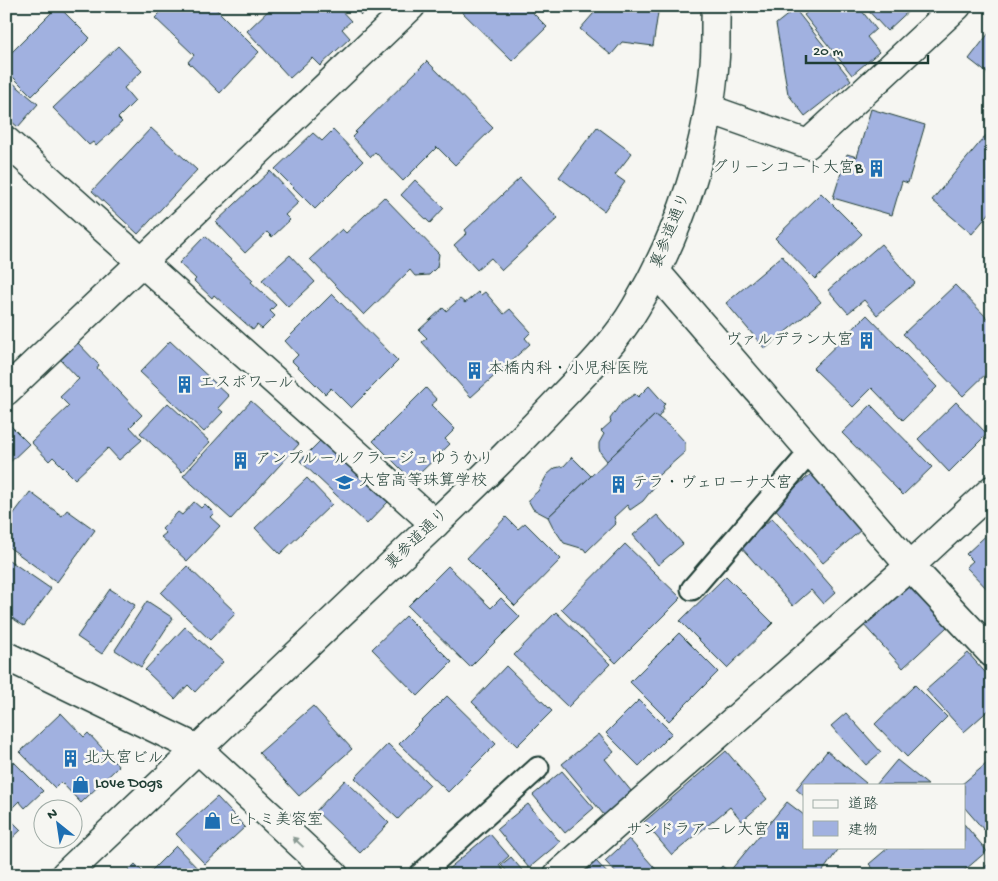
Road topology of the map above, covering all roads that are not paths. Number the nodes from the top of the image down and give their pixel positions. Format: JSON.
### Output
{"nodes":[{"id":1,"x":411,"y":6,"type":"edge"},
{"id":2,"x":716,"y":6,"type":"edge"},
{"id":3,"x":957,"y":6,"type":"edge"},
{"id":4,"x":709,"y":109,"type":"junction"},
{"id":5,"x":6,"y":141,"type":"edge"},
{"id":6,"x":142,"y":263,"type":"junction"},
{"id":7,"x":656,"y":272,"type":"junction"},
{"id":8,"x":6,"y":390,"type":"edge"},
{"id":9,"x":811,"y":451,"type":"junction"},
{"id":10,"x":992,"y":490,"type":"edge"},
{"id":11,"x":435,"y":524,"type":"junction"},
{"id":12,"x":910,"y":566,"type":"junction"},
{"id":13,"x":692,"y":589,"type":"dead end"},
{"id":14,"x":992,"y":653,"type":"edge"},
{"id":15,"x":6,"y":656,"type":"edge"},
{"id":16,"x":198,"y":749,"type":"junction"},
{"id":17,"x":538,"y":768,"type":"dead end"},
{"id":18,"x":65,"y":875,"type":"edge"},
{"id":19,"x":334,"y":875,"type":"edge"},
{"id":20,"x":420,"y":875,"type":"edge"},
{"id":21,"x":558,"y":875,"type":"edge"}],
"edges":[{"from":1,"to":6,"type":"street"},
{"from":2,"to":4,"type":"street","name":"裏参道通り"},
{"from":3,"to":4,"type":"street"},
{"from":4,"to":7,"type":"street","name":"裏参道通り"},
{"from":5,"to":6,"type":"street"},
{"from":6,"to":8,"type":"street"},
{"from":6,"to":11,"type":"street"},
{"from":7,"to":9,"type":"street"},
{"from":7,"to":11,"type":"street","name":"裏参道通り"},
{"from":9,"to":12,"type":"street"},
{"from":9,"to":13,"type":"lane"},
{"from":10,"to":12,"type":"street"},
{"from":11,"to":16,"type":"street","name":"裏参道通り"},
{"from":12,"to":14,"type":"street"},
{"from":12,"to":21,"type":"street"},
{"from":15,"to":16,"type":"street"},
{"from":16,"to":18,"type":"street","name":"裏参道通り"},
{"from":19,"to":16,"type":"street","one_way":true},
{"from":17,"to":20,"type":"lane"}]}
